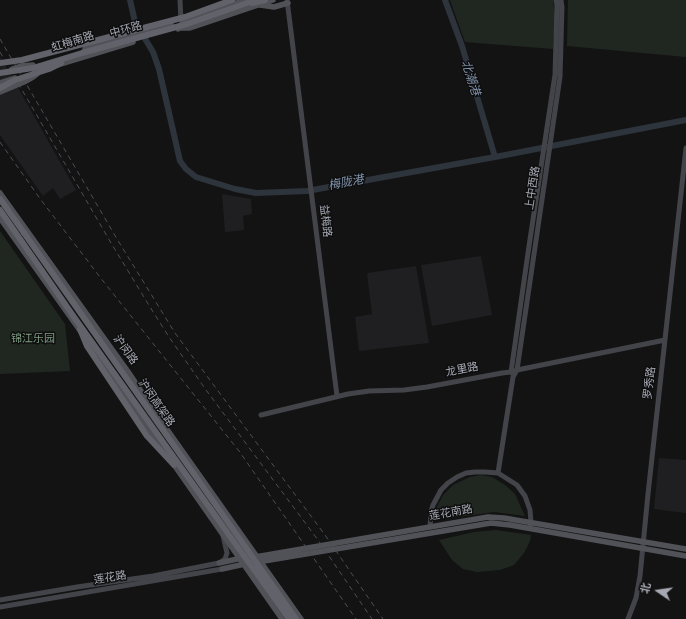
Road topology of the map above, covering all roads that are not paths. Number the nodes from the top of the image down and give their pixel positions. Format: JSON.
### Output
{"nodes":[{"id":1,"x":180,"y":0,"type":"edge"},
{"id":2,"x":231,"y":0,"type":"edge"},
{"id":3,"x":273,"y":0,"type":"edge"},
{"id":4,"x":556,"y":0,"type":"edge"},
{"id":5,"x":561,"y":0,"type":"edge"},
{"id":6,"x":259,"y":1,"type":"edge"},
{"id":7,"x":245,"y":2,"type":"edge"},
{"id":8,"x":287,"y":2,"type":"edge"},
{"id":9,"x":213,"y":6,"type":"junction"},
{"id":10,"x":223,"y":8,"type":"junction"},
{"id":11,"x":217,"y":13,"type":"junction"},
{"id":12,"x":231,"y":15,"type":"junction"},
{"id":13,"x":181,"y":19,"type":"junction"},
{"id":14,"x":181,"y":28,"type":"junction"},
{"id":15,"x":82,"y":53,"type":"junction"},
{"id":16,"x":0,"y":63,"type":"edge"},
{"id":17,"x":43,"y":69,"type":"junction"},
{"id":18,"x":0,"y":74,"type":"edge"},
{"id":19,"x":0,"y":83,"type":"edge"},
{"id":20,"x":0,"y":88,"type":"edge"},
{"id":21,"x":0,"y":92,"type":"edge"},
{"id":22,"x":686,"y":148,"type":"edge"},
{"id":23,"x":546,"y":155,"type":"junction"},
{"id":24,"x":0,"y":193,"type":"edge"},
{"id":25,"x":0,"y":199,"type":"edge"},
{"id":26,"x":0,"y":206,"type":"edge"},
{"id":27,"x":0,"y":210,"type":"edge"},
{"id":28,"x":0,"y":218,"type":"edge"},
{"id":29,"x":8,"y":229,"type":"junction"},
{"id":30,"x":74,"y":317,"type":"junction"},
{"id":31,"x":665,"y":340,"type":"junction"},
{"id":32,"x":518,"y":370,"type":"junction"},
{"id":33,"x":512,"y":374,"type":"junction"},
{"id":34,"x":337,"y":396,"type":"junction"},
{"id":35,"x":261,"y":415,"type":"dead end"},
{"id":36,"x":174,"y":465,"type":"junction"},
{"id":37,"x":498,"y":473,"type":"junction"},
{"id":38,"x":530,"y":525,"type":"junction"},
{"id":39,"x":430,"y":527,"type":"junction"},
{"id":40,"x":223,"y":535,"type":"junction"},
{"id":41,"x":643,"y":542,"type":"junction"},
{"id":42,"x":642,"y":548,"type":"junction"},
{"id":43,"x":686,"y":549,"type":"edge"},
{"id":44,"x":257,"y":556,"type":"junction"},
{"id":45,"x":686,"y":556,"type":"edge"},
{"id":46,"x":239,"y":558,"type":"junction"},
{"id":47,"x":261,"y":562,"type":"junction"},
{"id":48,"x":219,"y":563,"type":"junction"},
{"id":49,"x":243,"y":564,"type":"junction"},
{"id":50,"x":222,"y":569,"type":"joint"},
{"id":51,"x":2,"y":600,"type":"edge"},
{"id":52,"x":0,"y":607,"type":"edge"},
{"id":53,"x":282,"y":619,"type":"edge"},
{"id":54,"x":288,"y":619,"type":"edge"},
{"id":55,"x":296,"y":619,"type":"edge"},
{"id":56,"x":301,"y":619,"type":"edge"},
{"id":57,"x":628,"y":619,"type":"edge"}],
"edges":[{"from":1,"to":13,"type":"main road"},
{"from":2,"to":9,"type":"main road","name":"虹梅南路"},
{"from":2,"to":16,"type":"highway","name":"中环路","bridge":true},
{"from":3,"to":6,"type":"main road","name":"虹梅南路"},
{"from":4,"to":23,"type":"main road","name":"上中西路"},
{"from":5,"to":23,"type":"main road","name":"上中西路"},
{"from":6,"to":7,"type":"highway","name":"中环路","bridge":true},
{"from":6,"to":8,"type":"main road"},
{"from":6,"to":11,"type":"main road","name":"虹梅南路"},
{"from":6,"to":12,"type":"main road","name":"虹梅南路"},
{"from":7,"to":10,"type":"main road","name":"虹梅南路"},
{"from":7,"to":15,"type":"highway","name":"中环路","bridge":true},
{"from":8,"to":34,"type":"main road","name":"益梅路"},
{"from":9,"to":10,"type":"main road"},
{"from":9,"to":13,"type":"main road","name":"虹梅南路"},
{"from":10,"to":13,"type":"main road","name":"虹梅南路"},
{"from":11,"to":12,"type":"main road"},
{"from":11,"to":14,"type":"main road","name":"虹梅南路"},
{"from":12,"to":14,"type":"main road","name":"虹梅南路"},
{"from":13,"to":18,"type":"main road","name":"虹梅南路","bridge":true},
{"from":14,"to":17,"type":"main road","name":"虹梅南路","bridge":true},
{"from":15,"to":18,"type":"highway","name":"中环路","bridge":true},
{"from":15,"to":20,"type":"highway","bridge":true},
{"from":17,"to":19,"type":"main road","name":"虹梅南路","bridge":true},
{"from":17,"to":21,"type":"main road","bridge":true},
{"from":22,"to":31,"type":"main road","name":"罗秀路"},
{"from":23,"to":32,"type":"main road","name":"上中西路"},
{"from":23,"to":33,"type":"main road","name":"上中西路"},
{"from":24,"to":44,"type":"main road","name":"沪闵路"},
{"from":25,"to":55,"type":"highway","name":"沪闵高架路","bridge":true},
{"from":26,"to":29,"type":"main road"},
{"from":27,"to":30,"type":"highway","name":"沪闵高架路","bridge":true},
{"from":28,"to":29,"type":"main road"},
{"from":29,"to":36,"type":"main road"},
{"from":30,"to":36,"type":"highway","bridge":true},
{"from":30,"to":54,"type":"highway","name":"沪闵高架路","bridge":true},
{"from":31,"to":32,"type":"main road"},
{"from":31,"to":41,"type":"main road","name":"罗秀路"},
{"from":32,"to":33,"type":"main road","name":"上中西路"},
{"from":33,"to":34,"type":"main road","name":"龙里路"},
{"from":33,"to":37,"type":"main road","name":"上中西路"},
{"from":34,"to":35,"type":"main road","name":"龙里路"},
{"from":36,"to":40,"type":"main road"},
{"from":37,"to":38,"type":"main road"},
{"from":37,"to":39,"type":"main road"},
{"from":38,"to":39,"type":"main road","name":"莲花南路"},
{"from":38,"to":41,"type":"main road","name":"莲花南路"},
{"from":38,"to":42,"type":"main road","name":"莲花南路"},
{"from":38,"to":47,"type":"main road","name":"莲花南路"},
{"from":39,"to":44,"type":"main road","name":"莲花南路"},
{"from":40,"to":46,"type":"main road"},
{"from":40,"to":48,"type":"main road"},
{"from":41,"to":42,"type":"main road","name":"罗秀路"},
{"from":41,"to":43,"type":"main road","name":"莲花南路"},
{"from":42,"to":45,"type":"main road","name":"莲花南路"},
{"from":42,"to":57,"type":"main road","name":"罗秀路"},
{"from":44,"to":46,"type":"main road","name":"莲花南路"},
{"from":44,"to":47,"type":"main road","name":"沪闵路"},
{"from":46,"to":48,"type":"main road","name":"莲花南路"},
{"from":46,"to":49,"type":"main road"},
{"from":47,"to":49,"type":"main road","name":"莲花南路"},
{"from":47,"to":56,"type":"main road","name":"沪闵路"},
{"from":48,"to":51,"type":"main road","name":"莲花路"},
{"from":49,"to":50,"type":"main road","name":"莲花南路"},
{"from":49,"to":53,"type":"main road"},
{"from":50,"to":52,"type":"main road","name":"莲花路"}]}
